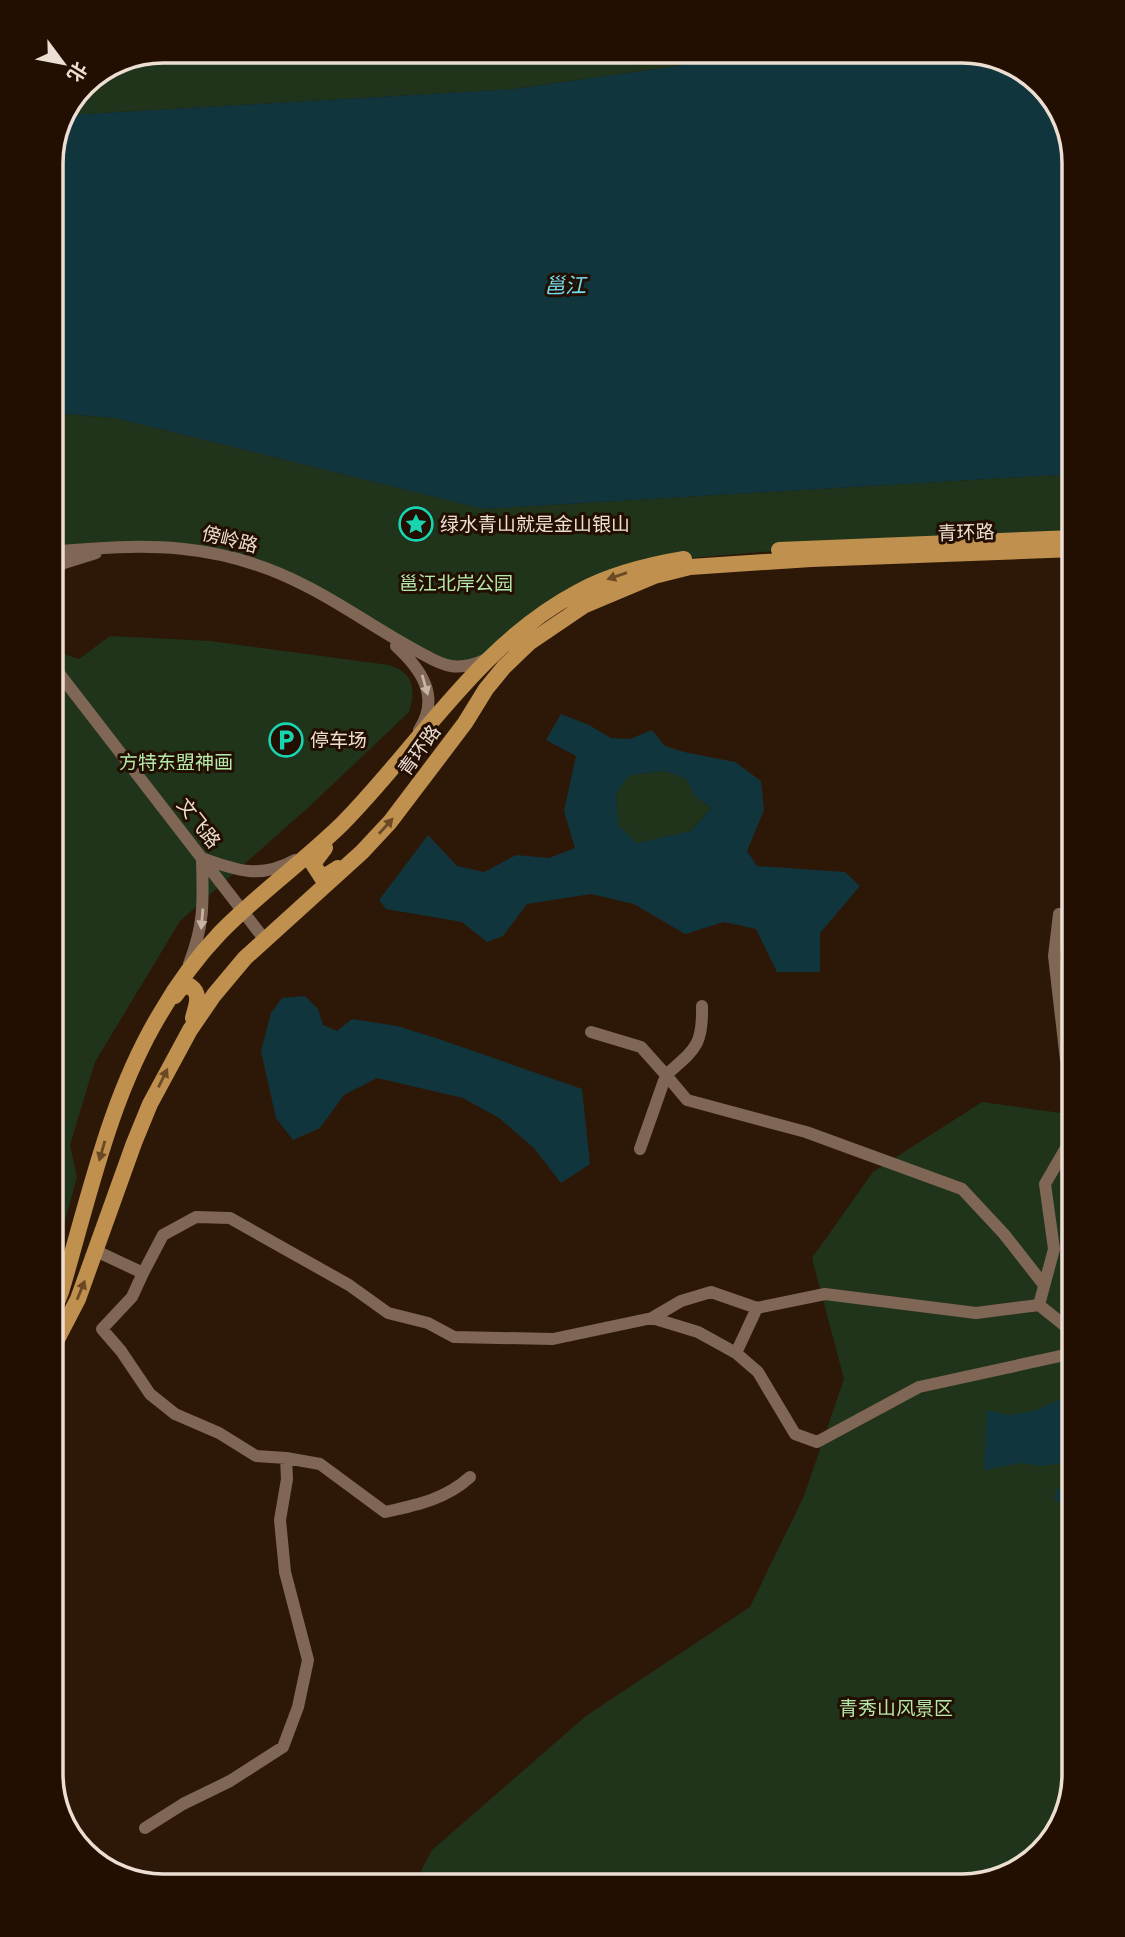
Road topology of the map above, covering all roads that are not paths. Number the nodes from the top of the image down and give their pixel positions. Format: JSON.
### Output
{"nodes":[{"id":1,"x":1062,"y":538,"type":"edge"},
{"id":2,"x":119,"y":545,"type":"junction"},
{"id":3,"x":1062,"y":550,"type":"edge"},
{"id":4,"x":63,"y":551,"type":"edge"},
{"id":5,"x":63,"y":564,"type":"edge"},
{"id":6,"x":383,"y":633,"type":"junction"},
{"id":7,"x":492,"y":657,"type":"junction"},
{"id":8,"x":63,"y":679,"type":"edge"},
{"id":9,"x":393,"y":768,"type":"junction"},
{"id":10,"x":340,"y":825,"type":"junction"},
{"id":11,"x":314,"y":849,"type":"junction"},
{"id":12,"x":362,"y":852,"type":"junction"},
{"id":13,"x":202,"y":858,"type":"junction"},
{"id":14,"x":243,"y":912,"type":"junction"},
{"id":15,"x":1059,"y":915,"type":"dead end"},
{"id":16,"x":265,"y":940,"type":"junction"},
{"id":17,"x":184,"y":976,"type":"junction"},
{"id":18,"x":702,"y":1006,"type":"dead end"},
{"id":19,"x":1061,"y":1009,"type":"joint"},
{"id":20,"x":160,"y":1014,"type":"junction"},
{"id":21,"x":1062,"y":1019,"type":"edge"},
{"id":22,"x":190,"y":1030,"type":"junction"},
{"id":23,"x":591,"y":1032,"type":"dead end"},
{"id":24,"x":666,"y":1074,"type":"junction"},
{"id":25,"x":640,"y":1149,"type":"dead end"},
{"id":26,"x":1062,"y":1155,"type":"edge"},
{"id":27,"x":96,"y":1251,"type":"junction"},
{"id":28,"x":143,"y":1273,"type":"junction"},
{"id":29,"x":1044,"y":1284,"type":"junction"},
{"id":30,"x":63,"y":1285,"type":"edge"},
{"id":31,"x":1039,"y":1305,"type":"junction"},
{"id":32,"x":757,"y":1308,"type":"junction"},
{"id":33,"x":652,"y":1318,"type":"junction"},
{"id":34,"x":1062,"y":1323,"type":"edge"},
{"id":35,"x":63,"y":1328,"type":"edge"},
{"id":36,"x":736,"y":1353,"type":"junction"},
{"id":37,"x":1062,"y":1356,"type":"edge"},
{"id":38,"x":286,"y":1458,"type":"junction"},
{"id":39,"x":470,"y":1477,"type":"dead end"},
{"id":40,"x":145,"y":1828,"type":"dead end"}],
"edges":[{"from":1,"to":7,"type":"main road","name":"青环路","one_way":true},
{"from":2,"to":4,"type":"street","name":"傍岭路"},
{"from":2,"to":5,"type":"street"},
{"from":2,"to":6,"type":"street","name":"傍岭路"},
{"from":12,"to":3,"type":"main road","name":"青环路","one_way":true},
{"from":6,"to":7,"type":"street"},
{"from":6,"to":9,"type":"street","one_way":true},
{"from":7,"to":9,"type":"main road","name":"青环路"},
{"from":8,"to":13,"type":"street","name":"文飞路"},
{"from":9,"to":10,"type":"main road","name":"青环路"},
{"from":10,"to":11,"type":"main road","name":"青环路"},
{"from":10,"to":12,"type":"main road"},
{"from":11,"to":13,"type":"street"},
{"from":11,"to":14,"type":"main road","name":"青环路"},
{"from":12,"to":16,"type":"main road","name":"青环路"},
{"from":13,"to":14,"type":"street","name":"文飞路"},
{"from":13,"to":17,"type":"street","one_way":true},
{"from":14,"to":16,"type":"street","name":"文飞路"},
{"from":14,"to":17,"type":"main road","name":"青环路"},
{"from":15,"to":19,"type":"street"},
{"from":16,"to":22,"type":"main road","name":"青环路"},
{"from":17,"to":20,"type":"main road","name":"青环路"},
{"from":18,"to":24,"type":"street"},
{"from":19,"to":21,"type":"street"},
{"from":20,"to":22,"type":"main road"},
{"from":20,"to":30,"type":"main road","name":"青环路","one_way":true},
{"from":27,"to":22,"type":"main road","name":"青环路","one_way":true},
{"from":23,"to":24,"type":"street"},
{"from":24,"to":25,"type":"street"},
{"from":24,"to":29,"type":"street"},
{"from":26,"to":29,"type":"street"},
{"from":27,"to":28,"type":"street"},
{"from":35,"to":27,"type":"main road","name":"青环路","one_way":true},
{"from":28,"to":33,"type":"street"},
{"from":28,"to":38,"type":"street"},
{"from":29,"to":31,"type":"street"},
{"from":31,"to":32,"type":"street"},
{"from":31,"to":34,"type":"street"},
{"from":32,"to":33,"type":"street"},
{"from":32,"to":36,"type":"street"},
{"from":33,"to":36,"type":"street"},
{"from":36,"to":37,"type":"street"},
{"from":38,"to":39,"type":"street"},
{"from":38,"to":40,"type":"street"}]}
